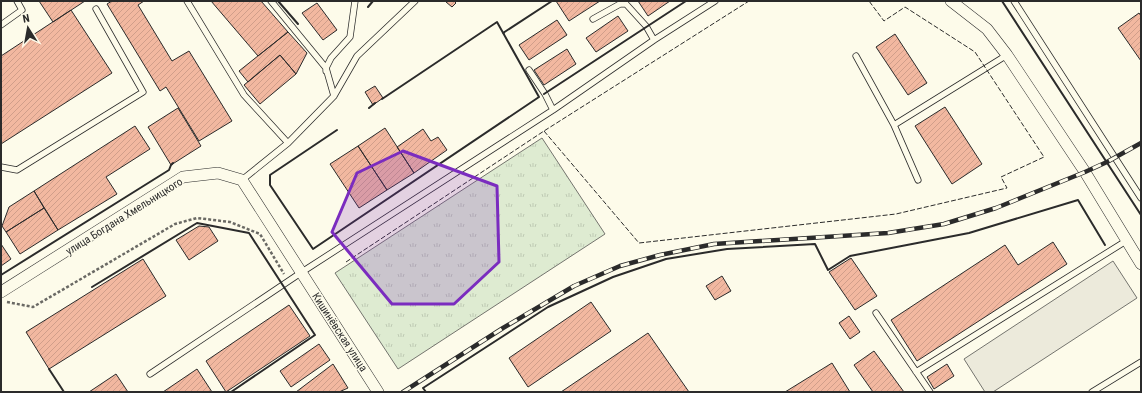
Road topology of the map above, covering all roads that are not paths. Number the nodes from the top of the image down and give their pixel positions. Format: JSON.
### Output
{"nodes":[{"id":1,"x":17,"y":1,"type":"edge"},
{"id":2,"x":187,"y":1,"type":"edge"},
{"id":3,"x":271,"y":1,"type":"edge"},
{"id":4,"x":355,"y":1,"type":"edge"},
{"id":5,"x":415,"y":1,"type":"edge"},
{"id":6,"x":715,"y":1,"type":"edge"},
{"id":7,"x":951,"y":1,"type":"edge"},
{"id":8,"x":1014,"y":1,"type":"edge"},
{"id":9,"x":96,"y":9,"type":"dead end"},
{"id":10,"x":593,"y":19,"type":"dead end"},
{"id":11,"x":1,"y":25,"type":"edge"},
{"id":12,"x":654,"y":40,"type":"junction"},
{"id":13,"x":1007,"y":55,"type":"junction"},
{"id":14,"x":856,"y":56,"type":"dead end"},
{"id":15,"x":326,"y":68,"type":"junction"},
{"id":16,"x":529,"y":70,"type":"dead end"},
{"id":17,"x":334,"y":96,"type":"junction"},
{"id":18,"x":552,"y":110,"type":"junction"},
{"id":19,"x":894,"y":125,"type":"junction"},
{"id":20,"x":288,"y":143,"type":"junction"},
{"id":21,"x":1,"y":167,"type":"edge"},
{"id":22,"x":242,"y":180,"type":"junction"},
{"id":23,"x":918,"y":180,"type":"dead end"},
{"id":24,"x":1141,"y":198,"type":"edge"},
{"id":25,"x":1126,"y":240,"type":"junction"},
{"id":26,"x":1141,"y":264,"type":"edge"},
{"id":27,"x":302,"y":272,"type":"junction"},
{"id":28,"x":1,"y":292,"type":"edge"},
{"id":29,"x":876,"y":313,"type":"dead end"},
{"id":30,"x":1141,"y":362,"type":"edge"},
{"id":31,"x":916,"y":372,"type":"junction"},
{"id":32,"x":150,"y":374,"type":"dead end"},
{"id":33,"x":378,"y":392,"type":"edge"},
{"id":34,"x":930,"y":392,"type":"edge"},
{"id":35,"x":1092,"y":392,"type":"edge"}],
"edges":[{"from":1,"to":11,"type":"lane"},
{"from":2,"to":20,"type":"lane"},
{"from":3,"to":15,"type":"lane"},
{"from":4,"to":15,"type":"lane"},
{"from":5,"to":17,"type":"lane"},
{"from":6,"to":12,"type":"lane"},
{"from":7,"to":13,"type":"street"},
{"from":8,"to":24,"type":"lane"},
{"from":9,"to":21,"type":"lane"},
{"from":10,"to":12,"type":"lane"},
{"from":12,"to":18,"type":"lane"},
{"from":13,"to":19,"type":"lane"},
{"from":13,"to":25,"type":"street"},
{"from":14,"to":19,"type":"lane"},
{"from":15,"to":17,"type":"lane"},
{"from":16,"to":18,"type":"lane"},
{"from":17,"to":20,"type":"lane"},
{"from":18,"to":27,"type":"lane"},
{"from":19,"to":23,"type":"lane"},
{"from":20,"to":22,"type":"lane"},
{"from":22,"to":27,"type":"street"},
{"from":22,"to":28,"type":"street","name":"улица Богдана Хмельницкого"},
{"from":25,"to":26,"type":"street"},
{"from":25,"to":31,"type":"lane"},
{"from":27,"to":32,"type":"lane"},
{"from":27,"to":33,"type":"street","name":"Кишинёвская улица"},
{"from":29,"to":31,"type":"lane"},
{"from":30,"to":35,"type":"lane"},
{"from":31,"to":34,"type":"lane"}]}
